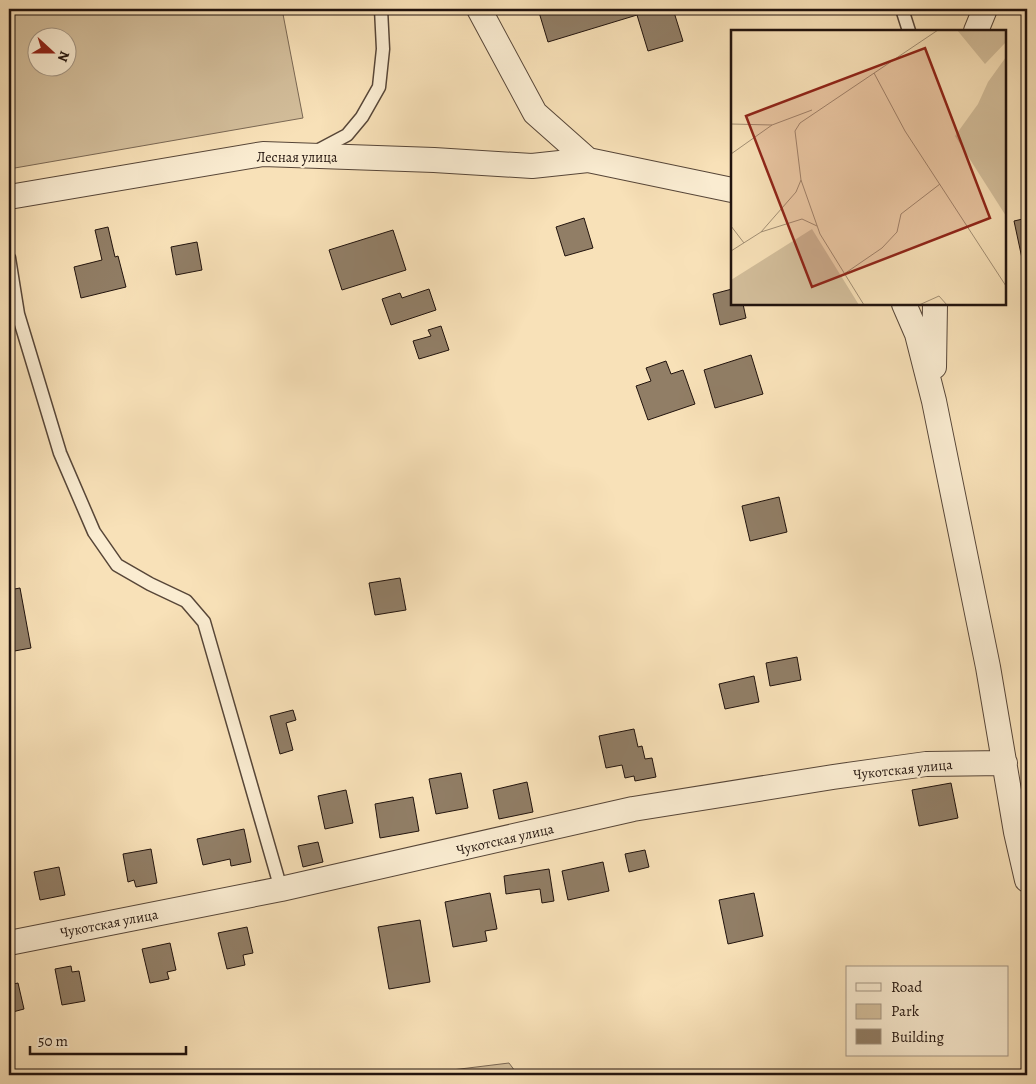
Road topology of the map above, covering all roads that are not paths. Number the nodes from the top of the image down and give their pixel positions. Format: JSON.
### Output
{"nodes":[{"id":1,"x":380,"y":9,"type":"edge"},
{"id":2,"x":479,"y":9,"type":"edge"},
{"id":3,"x":902,"y":9,"type":"edge"},
{"id":4,"x":985,"y":9,"type":"edge"},
{"id":5,"x":910,"y":30,"type":"edge"},
{"id":6,"x":976,"y":30,"type":"edge"},
{"id":7,"x":306,"y":156,"type":"junction"},
{"id":8,"x":588,"y":160,"type":"junction"},
{"id":9,"x":731,"y":190,"type":"edge"},
{"id":10,"x":9,"y":198,"type":"edge"},
{"id":11,"x":9,"y":258,"type":"edge"},
{"id":12,"x":904,"y":305,"type":"edge"},
{"id":13,"x":935,"y":305,"type":"edge"},
{"id":14,"x":934,"y":401,"type":"junction"},
{"id":15,"x":1005,"y":762,"type":"junction"},
{"id":16,"x":1027,"y":880,"type":"edge"},
{"id":17,"x":281,"y":888,"type":"junction"},
{"id":18,"x":9,"y":943,"type":"edge"}],
"edges":[{"from":1,"to":7,"type":"lane"},
{"from":2,"to":8,"type":"street"},
{"from":3,"to":5,"type":"lane"},
{"from":4,"to":6,"type":"street"},
{"from":7,"to":8,"type":"street","name":"Лесная улица"},
{"from":7,"to":10,"type":"street","name":"Лесная улица"},
{"from":8,"to":9,"type":"street"},
{"from":11,"to":17,"type":"lane"},
{"from":12,"to":14,"type":"street"},
{"from":13,"to":14,"type":"street"},
{"from":14,"to":15,"type":"street"},
{"from":15,"to":16,"type":"street"},
{"from":15,"to":17,"type":"street","name":"Чукотская улица"},
{"from":17,"to":18,"type":"street","name":"Чукотская улица"}]}
